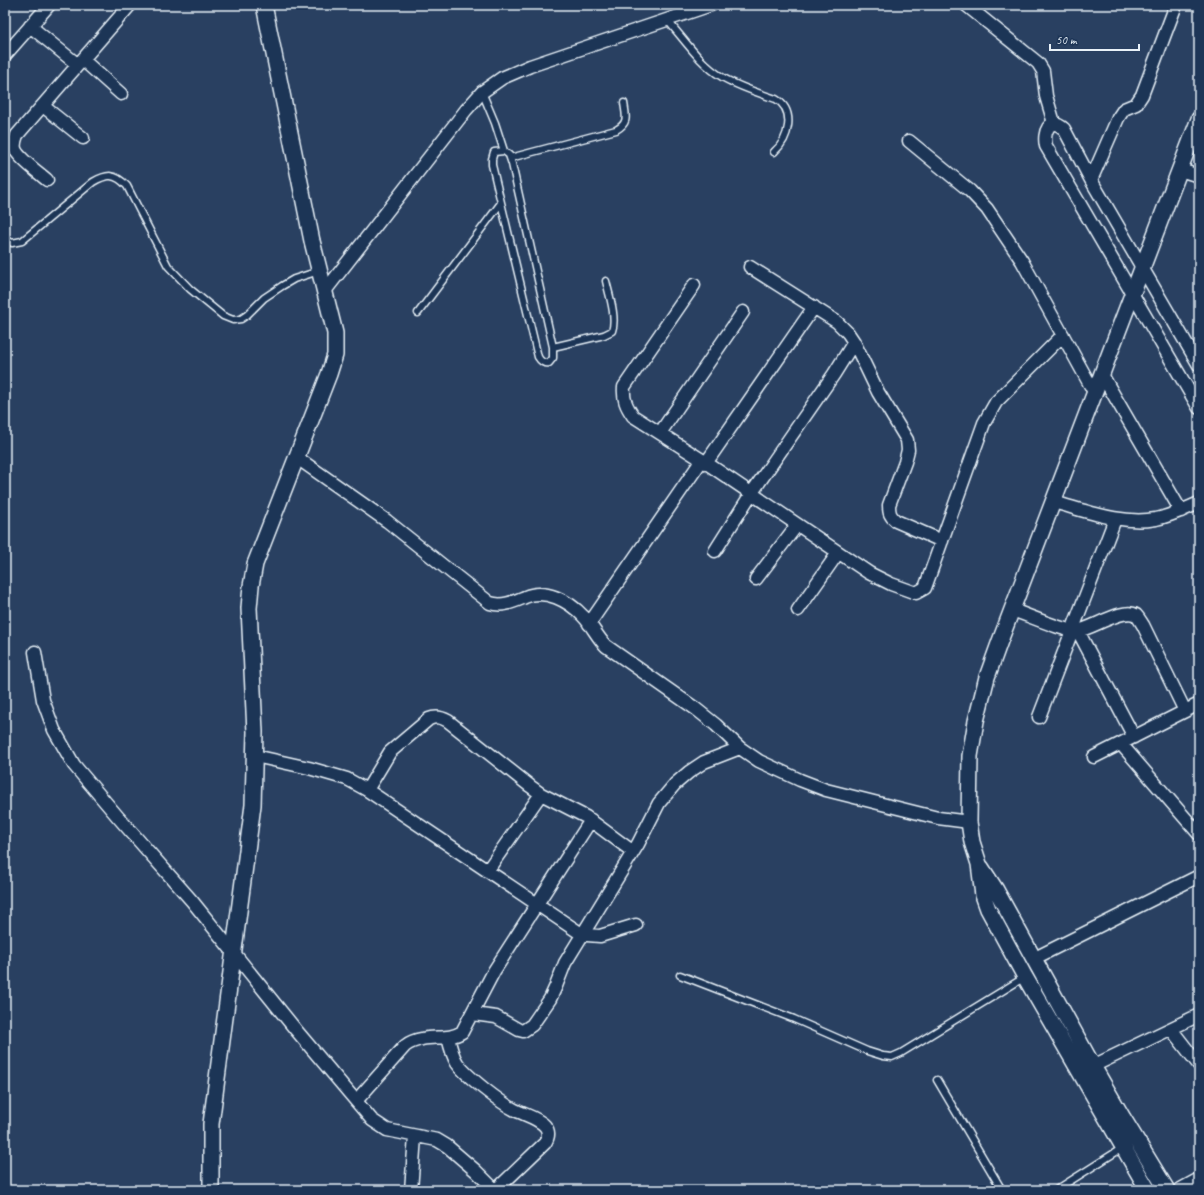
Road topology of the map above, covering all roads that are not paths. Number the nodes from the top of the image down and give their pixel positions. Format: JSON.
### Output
{"nodes":[{"id":1,"x":48,"y":5,"type":"edge"},
{"id":2,"x":130,"y":5,"type":"edge"},
{"id":3,"x":264,"y":5,"type":"edge"},
{"id":4,"x":711,"y":5,"type":"edge"},
{"id":5,"x":966,"y":5,"type":"edge"},
{"id":6,"x":1176,"y":5,"type":"edge"},
{"id":7,"x":667,"y":20,"type":"junction"},
{"id":8,"x":30,"y":26,"type":"junction"},
{"id":9,"x":5,"y":55,"type":"edge"},
{"id":10,"x":80,"y":63,"type":"junction"},
{"id":11,"x":482,"y":92,"type":"junction"},
{"id":12,"x":121,"y":94,"type":"dead end"},
{"id":13,"x":624,"y":103,"type":"dead end"},
{"id":14,"x":43,"y":106,"type":"junction"},
{"id":15,"x":1199,"y":119,"type":"edge"},
{"id":16,"x":1054,"y":123,"type":"junction"},
{"id":17,"x":83,"y":138,"type":"dead end"},
{"id":18,"x":909,"y":141,"type":"dead end"},
{"id":19,"x":504,"y":151,"type":"junction"},
{"id":20,"x":774,"y":152,"type":"dead end"},
{"id":21,"x":510,"y":158,"type":"junction"},
{"id":22,"x":1180,"y":170,"type":"junction"},
{"id":23,"x":1199,"y":176,"type":"edge"},
{"id":24,"x":47,"y":180,"type":"dead end"},
{"id":25,"x":1091,"y":180,"type":"junction"},
{"id":26,"x":501,"y":203,"type":"junction"},
{"id":27,"x":5,"y":239,"type":"edge"},
{"id":28,"x":750,"y":267,"type":"dead end"},
{"id":29,"x":1142,"y":267,"type":"junction"},
{"id":30,"x":320,"y":271,"type":"junction"},
{"id":31,"x":606,"y":280,"type":"dead end"},
{"id":32,"x":694,"y":285,"type":"dead end"},
{"id":33,"x":325,"y":291,"type":"junction"},
{"id":34,"x":1132,"y":292,"type":"junction"},
{"id":35,"x":814,"y":307,"type":"junction"},
{"id":36,"x":743,"y":312,"type":"dead end"},
{"id":37,"x":418,"y":313,"type":"dead end"},
{"id":38,"x":1063,"y":335,"type":"junction"},
{"id":39,"x":854,"y":342,"type":"junction"},
{"id":40,"x":553,"y":347,"type":"junction"},
{"id":41,"x":1199,"y":365,"type":"edge"},
{"id":42,"x":1101,"y":373,"type":"junction"},
{"id":43,"x":1094,"y":392,"type":"junction"},
{"id":44,"x":1199,"y":408,"type":"edge"},
{"id":45,"x":660,"y":433,"type":"junction"},
{"id":46,"x":296,"y":457,"type":"junction"},
{"id":47,"x":704,"y":462,"type":"junction"},
{"id":48,"x":751,"y":494,"type":"junction"},
{"id":49,"x":1053,"y":502,"type":"junction"},
{"id":50,"x":1199,"y":503,"type":"edge"},
{"id":51,"x":1181,"y":511,"type":"junction"},
{"id":52,"x":1115,"y":519,"type":"junction"},
{"id":53,"x":796,"y":524,"type":"junction"},
{"id":54,"x":942,"y":541,"type":"junction"},
{"id":55,"x":715,"y":551,"type":"dead end"},
{"id":56,"x":838,"y":553,"type":"junction"},
{"id":57,"x":756,"y":579,"type":"dead end"},
{"id":58,"x":798,"y":610,"type":"dead end"},
{"id":59,"x":1012,"y":610,"type":"junction"},
{"id":60,"x":589,"y":624,"type":"junction"},
{"id":61,"x":1075,"y":631,"type":"junction"},
{"id":62,"x":35,"y":652,"type":"dead end"},
{"id":63,"x":1199,"y":704,"type":"edge"},
{"id":64,"x":1185,"y":711,"type":"junction"},
{"id":65,"x":1039,"y":717,"type":"dead end"},
{"id":66,"x":1134,"y":737,"type":"junction"},
{"id":67,"x":1121,"y":744,"type":"junction"},
{"id":68,"x":740,"y":748,"type":"junction"},
{"id":69,"x":255,"y":756,"type":"junction"},
{"id":70,"x":1094,"y":757,"type":"dead end"},
{"id":71,"x":367,"y":790,"type":"junction"},
{"id":72,"x":541,"y":794,"type":"junction"},
{"id":73,"x":591,"y":820,"type":"junction"},
{"id":74,"x":969,"y":822,"type":"junction"},
{"id":75,"x":1199,"y":834,"type":"edge"},
{"id":76,"x":632,"y":851,"type":"junction"},
{"id":77,"x":979,"y":864,"type":"junction"},
{"id":78,"x":487,"y":871,"type":"junction"},
{"id":79,"x":1199,"y":876,"type":"edge"},
{"id":80,"x":536,"y":904,"type":"junction"},
{"id":81,"x":636,"y":925,"type":"dead end"},
{"id":82,"x":582,"y":934,"type":"junction"},
{"id":83,"x":234,"y":952,"type":"junction"},
{"id":84,"x":1033,"y":958,"type":"junction"},
{"id":85,"x":680,"y":975,"type":"dead end"},
{"id":86,"x":1025,"y":977,"type":"junction"},
{"id":87,"x":473,"y":1014,"type":"junction"},
{"id":88,"x":1199,"y":1015,"type":"edge"},
{"id":89,"x":1171,"y":1029,"type":"junction"},
{"id":90,"x":448,"y":1037,"type":"junction"},
{"id":91,"x":1199,"y":1065,"type":"edge"},
{"id":92,"x":1093,"y":1066,"type":"junction"},
{"id":93,"x":937,"y":1080,"type":"dead end"},
{"id":94,"x":356,"y":1101,"type":"junction"},
{"id":95,"x":415,"y":1136,"type":"junction"},
{"id":96,"x":1136,"y":1141,"type":"junction"},
{"id":97,"x":1123,"y":1148,"type":"junction"},
{"id":98,"x":1199,"y":1179,"type":"edge"},
{"id":99,"x":210,"y":1190,"type":"edge"},
{"id":100,"x":411,"y":1190,"type":"edge"},
{"id":101,"x":495,"y":1190,"type":"edge"},
{"id":102,"x":1002,"y":1190,"type":"edge"},
{"id":103,"x":1056,"y":1190,"type":"edge"},
{"id":104,"x":1148,"y":1190,"type":"edge"},
{"id":105,"x":1167,"y":1190,"type":"edge"},
{"id":106,"x":1179,"y":1190,"type":"edge"}],
"edges":[{"from":1,"to":8,"type":"street"},
{"from":2,"to":10,"type":"street"},
{"from":3,"to":30,"type":"street"},
{"from":4,"to":7,"type":"street"},
{"from":5,"to":16,"type":"street"},
{"from":6,"to":25,"type":"street"},
{"from":7,"to":11,"type":"street"},
{"from":7,"to":20,"type":"lane"},
{"from":8,"to":9,"type":"street"},
{"from":8,"to":10,"type":"street"},
{"from":10,"to":12,"type":"street"},
{"from":10,"to":14,"type":"street"},
{"from":11,"to":19,"type":"lane"},
{"from":11,"to":33,"type":"street"},
{"from":13,"to":21,"type":"lane"},
{"from":14,"to":17,"type":"street"},
{"from":14,"to":24,"type":"street"},
{"from":15,"to":22,"type":"street"},
{"from":16,"to":25,"type":"street"},
{"from":16,"to":34,"type":"street"},
{"from":18,"to":38,"type":"street"},
{"from":19,"to":21,"type":"lane"},
{"from":19,"to":26,"type":"lane"},
{"from":21,"to":40,"type":"lane"},
{"from":22,"to":23,"type":"street"},
{"from":22,"to":29,"type":"street"},
{"from":25,"to":29,"type":"street"},
{"from":26,"to":37,"type":"lane"},
{"from":26,"to":40,"type":"lane"},
{"from":27,"to":30,"type":"lane"},
{"from":28,"to":35,"type":"street"},
{"from":29,"to":34,"type":"street"},
{"from":29,"to":41,"type":"street"},
{"from":30,"to":33,"type":"street"},
{"from":31,"to":40,"type":"lane"},
{"from":32,"to":45,"type":"street"},
{"from":33,"to":46,"type":"street"},
{"from":34,"to":42,"type":"street"},
{"from":34,"to":44,"type":"street"},
{"from":35,"to":39,"type":"street"},
{"from":35,"to":47,"type":"street"},
{"from":36,"to":45,"type":"street"},
{"from":38,"to":43,"type":"street"},
{"from":38,"to":54,"type":"street"},
{"from":39,"to":48,"type":"street"},
{"from":39,"to":54,"type":"street"},
{"from":42,"to":43,"type":"street"},
{"from":42,"to":51,"type":"street"},
{"from":43,"to":49,"type":"street"},
{"from":45,"to":47,"type":"street"},
{"from":46,"to":60,"type":"street"},
{"from":46,"to":69,"type":"street"},
{"from":47,"to":48,"type":"street"},
{"from":47,"to":60,"type":"street"},
{"from":48,"to":53,"type":"street"},
{"from":48,"to":55,"type":"street"},
{"from":49,"to":52,"type":"street"},
{"from":49,"to":59,"type":"street"},
{"from":50,"to":51,"type":"street"},
{"from":51,"to":52,"type":"street"},
{"from":52,"to":61,"type":"street"},
{"from":53,"to":56,"type":"street"},
{"from":53,"to":57,"type":"street"},
{"from":54,"to":56,"type":"street"},
{"from":56,"to":58,"type":"street"},
{"from":59,"to":61,"type":"street"},
{"from":59,"to":74,"type":"street"},
{"from":60,"to":68,"type":"street"},
{"from":61,"to":64,"type":"street"},
{"from":61,"to":65,"type":"street"},
{"from":61,"to":66,"type":"street"},
{"from":62,"to":83,"type":"street"},
{"from":63,"to":64,"type":"street"},
{"from":64,"to":66,"type":"street"},
{"from":66,"to":67,"type":"street"},
{"from":67,"to":70,"type":"street"},
{"from":67,"to":75,"type":"street"},
{"from":68,"to":74,"type":"street"},
{"from":68,"to":76,"type":"street"},
{"from":69,"to":71,"type":"street"},
{"from":69,"to":83,"type":"street"},
{"from":71,"to":72,"type":"street"},
{"from":71,"to":78,"type":"street"},
{"from":72,"to":73,"type":"street"},
{"from":72,"to":78,"type":"street"},
{"from":73,"to":76,"type":"street"},
{"from":73,"to":80,"type":"street"},
{"from":74,"to":77,"type":"street"},
{"from":76,"to":82,"type":"street"},
{"from":77,"to":84,"type":"street"},
{"from":77,"to":86,"type":"street"},
{"from":78,"to":80,"type":"street"},
{"from":79,"to":84,"type":"street"},
{"from":80,"to":82,"type":"street"},
{"from":80,"to":87,"type":"street"},
{"from":81,"to":82,"type":"street"},
{"from":82,"to":87,"type":"street"},
{"from":83,"to":94,"type":"street"},
{"from":83,"to":99,"type":"street"},
{"from":84,"to":92,"type":"street"},
{"from":85,"to":86,"type":"lane"},
{"from":86,"to":97,"type":"street"},
{"from":87,"to":90,"type":"street"},
{"from":88,"to":89,"type":"street"},
{"from":89,"to":91,"type":"street"},
{"from":89,"to":92,"type":"street"},
{"from":90,"to":94,"type":"street"},
{"from":90,"to":101,"type":"street"},
{"from":92,"to":96,"type":"street"},
{"from":93,"to":102,"type":"lane"},
{"from":94,"to":95,"type":"street"},
{"from":95,"to":100,"type":"street"},
{"from":95,"to":101,"type":"street"},
{"from":96,"to":97,"type":"lane"},
{"from":96,"to":105,"type":"street"},
{"from":97,"to":103,"type":"lane"},
{"from":97,"to":104,"type":"street"},
{"from":98,"to":106,"type":"street"}]}
